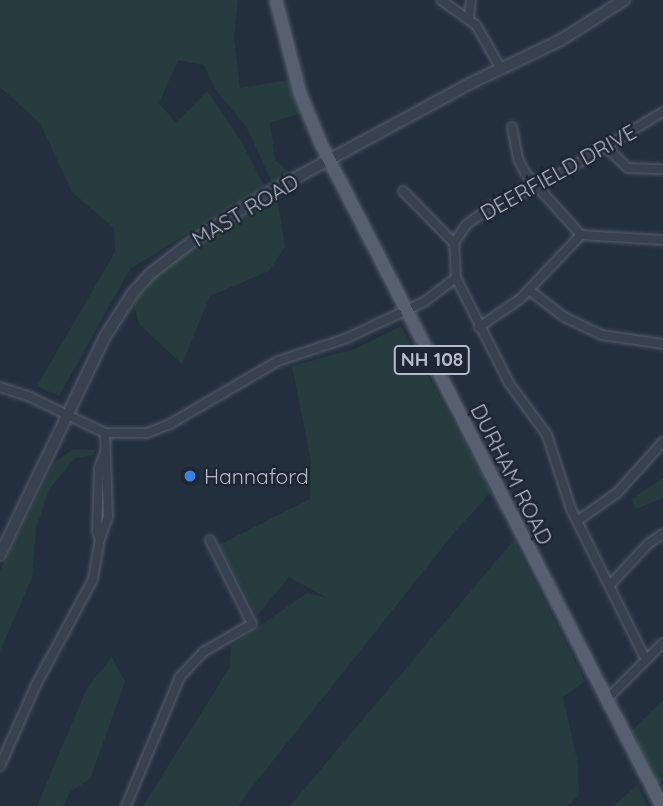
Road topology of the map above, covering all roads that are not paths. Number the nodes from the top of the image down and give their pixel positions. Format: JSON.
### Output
{"nodes":[{"id":1,"x":276,"y":0,"type":"edge"},
{"id":2,"x":441,"y":0,"type":"edge"},
{"id":3,"x":471,"y":0,"type":"edge"},
{"id":4,"x":624,"y":0,"type":"edge"},
{"id":5,"x":470,"y":18,"type":"junction"},
{"id":6,"x":500,"y":67,"type":"junction"},
{"id":7,"x":663,"y":112,"type":"edge"},
{"id":8,"x":512,"y":127,"type":"dead end"},
{"id":9,"x":606,"y":147,"type":"junction"},
{"id":10,"x":329,"y":161,"type":"junction"},
{"id":11,"x":663,"y":169,"type":"edge"},
{"id":12,"x":536,"y":187,"type":"junction"},
{"id":13,"x":403,"y":191,"type":"dead end"},
{"id":14,"x":582,"y":235,"type":"junction"},
{"id":15,"x":663,"y":240,"type":"edge"},
{"id":16,"x":454,"y":243,"type":"junction"},
{"id":17,"x":456,"y":278,"type":"junction"},
{"id":18,"x":529,"y":290,"type":"junction"},
{"id":19,"x":406,"y":310,"type":"junction"},
{"id":20,"x":479,"y":327,"type":"junction"},
{"id":21,"x":663,"y":344,"type":"edge"},
{"id":22,"x":0,"y":387,"type":"edge"},
{"id":23,"x":68,"y":415,"type":"junction"},
{"id":24,"x":105,"y":433,"type":"junction"},
{"id":25,"x":663,"y":442,"type":"edge"},
{"id":26,"x":577,"y":521,"type":"junction"},
{"id":27,"x":663,"y":534,"type":"edge"},
{"id":28,"x":210,"y":540,"type":"dead end"},
{"id":29,"x":0,"y":555,"type":"edge"},
{"id":30,"x":610,"y":585,"type":"junction"},
{"id":31,"x":663,"y":643,"type":"edge"},
{"id":32,"x":646,"y":660,"type":"junction"},
{"id":33,"x":607,"y":699,"type":"junction"},
{"id":34,"x":0,"y":766,"type":"edge"},
{"id":35,"x":126,"y":806,"type":"edge"},
{"id":36,"x":662,"y":806,"type":"edge"}],
"edges":[{"from":1,"to":10,"type":"main road","name":"DURHAM ROAD","number":"NH 108"},
{"from":2,"to":5,"type":"street"},
{"from":3,"to":5,"type":"street"},
{"from":4,"to":6,"type":"street","name":"MAST ROAD"},
{"from":5,"to":6,"type":"street"},
{"from":6,"to":10,"type":"street","name":"MAST ROAD"},
{"from":7,"to":9,"type":"street","name":"DEERFIELD DRIVE"},
{"from":8,"to":12,"type":"street"},
{"from":9,"to":11,"type":"street"},
{"from":9,"to":12,"type":"street","name":"DEERFIELD DRIVE"},
{"from":10,"to":19,"type":"main road","name":"DURHAM ROAD","number":"NH 108"},
{"from":10,"to":23,"type":"street","name":"MAST ROAD"},
{"from":12,"to":14,"type":"street"},
{"from":12,"to":16,"type":"street","name":"DEERFIELD DRIVE"},
{"from":13,"to":16,"type":"street"},
{"from":14,"to":15,"type":"street"},
{"from":14,"to":18,"type":"street"},
{"from":16,"to":17,"type":"street"},
{"from":17,"to":19,"type":"street"},
{"from":17,"to":20,"type":"street"},
{"from":18,"to":20,"type":"street"},
{"from":18,"to":21,"type":"street"},
{"from":19,"to":24,"type":"street"},
{"from":19,"to":33,"type":"main road","name":"DURHAM ROAD","number":"NH 108"},
{"from":20,"to":26,"type":"street"},
{"from":22,"to":23,"type":"street"},
{"from":23,"to":24,"type":"street"},
{"from":23,"to":29,"type":"street","name":"MAST ROAD"},
{"from":24,"to":34,"type":"street"},
{"from":25,"to":26,"type":"street"},
{"from":26,"to":30,"type":"street"},
{"from":27,"to":30,"type":"street"},
{"from":28,"to":35,"type":"street"},
{"from":30,"to":32,"type":"street"},
{"from":31,"to":32,"type":"street"},
{"from":32,"to":33,"type":"street"},
{"from":33,"to":36,"type":"main road","name":"DURHAM ROAD","number":"NH 108"}]}
